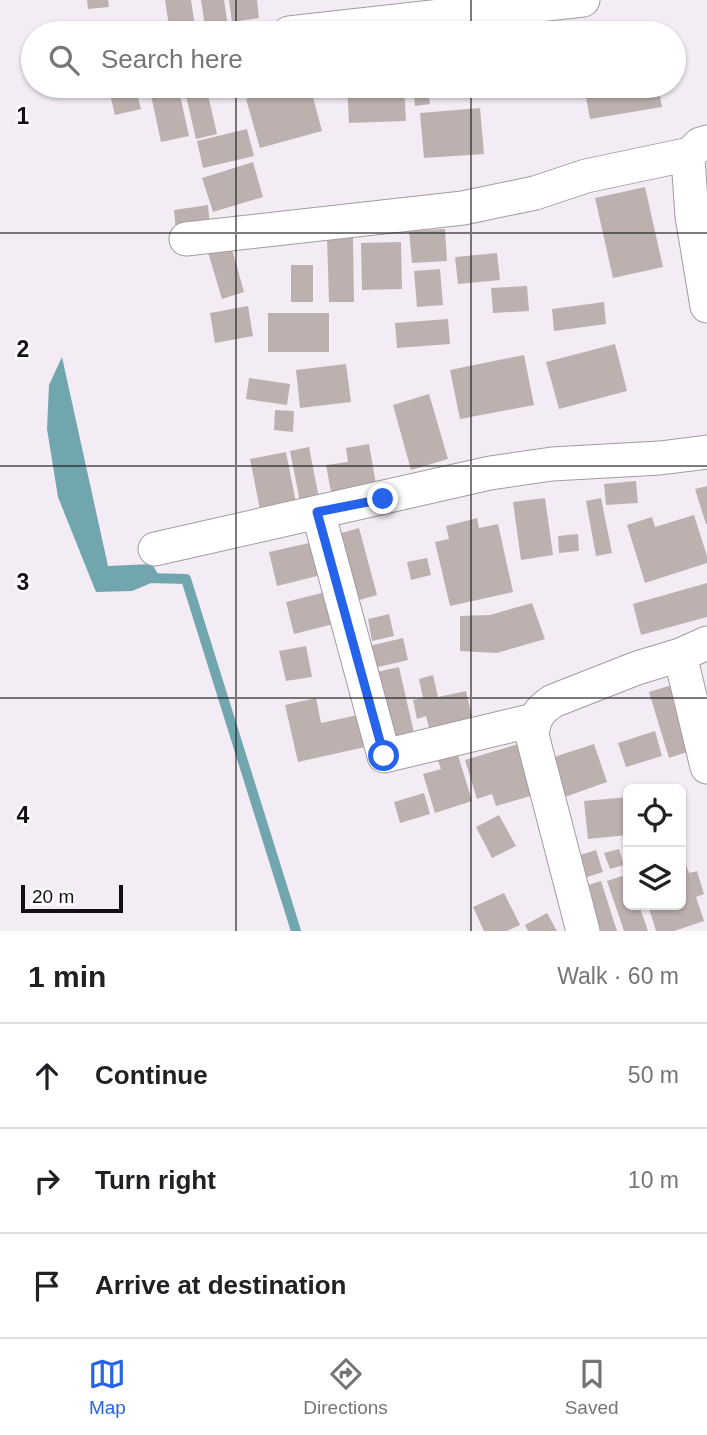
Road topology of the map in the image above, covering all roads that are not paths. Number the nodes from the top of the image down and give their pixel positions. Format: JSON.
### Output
{"nodes":[{"id":1,"x":583,"y":0,"type":"edge"},
{"id":2,"x":396,"y":21,"type":"edge"},
{"id":3,"x":699,"y":148,"type":"edge"},
{"id":4,"x":186,"y":239,"type":"dead end"},
{"id":5,"x":707,"y":306,"type":"edge"},
{"id":6,"x":707,"y":452,"type":"edge"},
{"id":7,"x":317,"y":512,"type":"junction"},
{"id":8,"x":155,"y":549,"type":"dead end"},
{"id":9,"x":694,"y":649,"type":"edge"},
{"id":10,"x":534,"y":720,"type":"junction"},
{"id":11,"x":707,"y":767,"type":"edge"},
{"id":12,"x":583,"y":931,"type":"edge"}],
"edges":[{"from":1,"to":2,"type":"street"},
{"from":3,"to":4,"type":"street"},
{"from":3,"to":5,"type":"street"},
{"from":6,"to":7,"type":"street"},
{"from":7,"to":8,"type":"street"},
{"from":7,"to":10,"type":"street"},
{"from":9,"to":10,"type":"street"},
{"from":9,"to":11,"type":"street"},
{"from":10,"to":12,"type":"street"}]}
